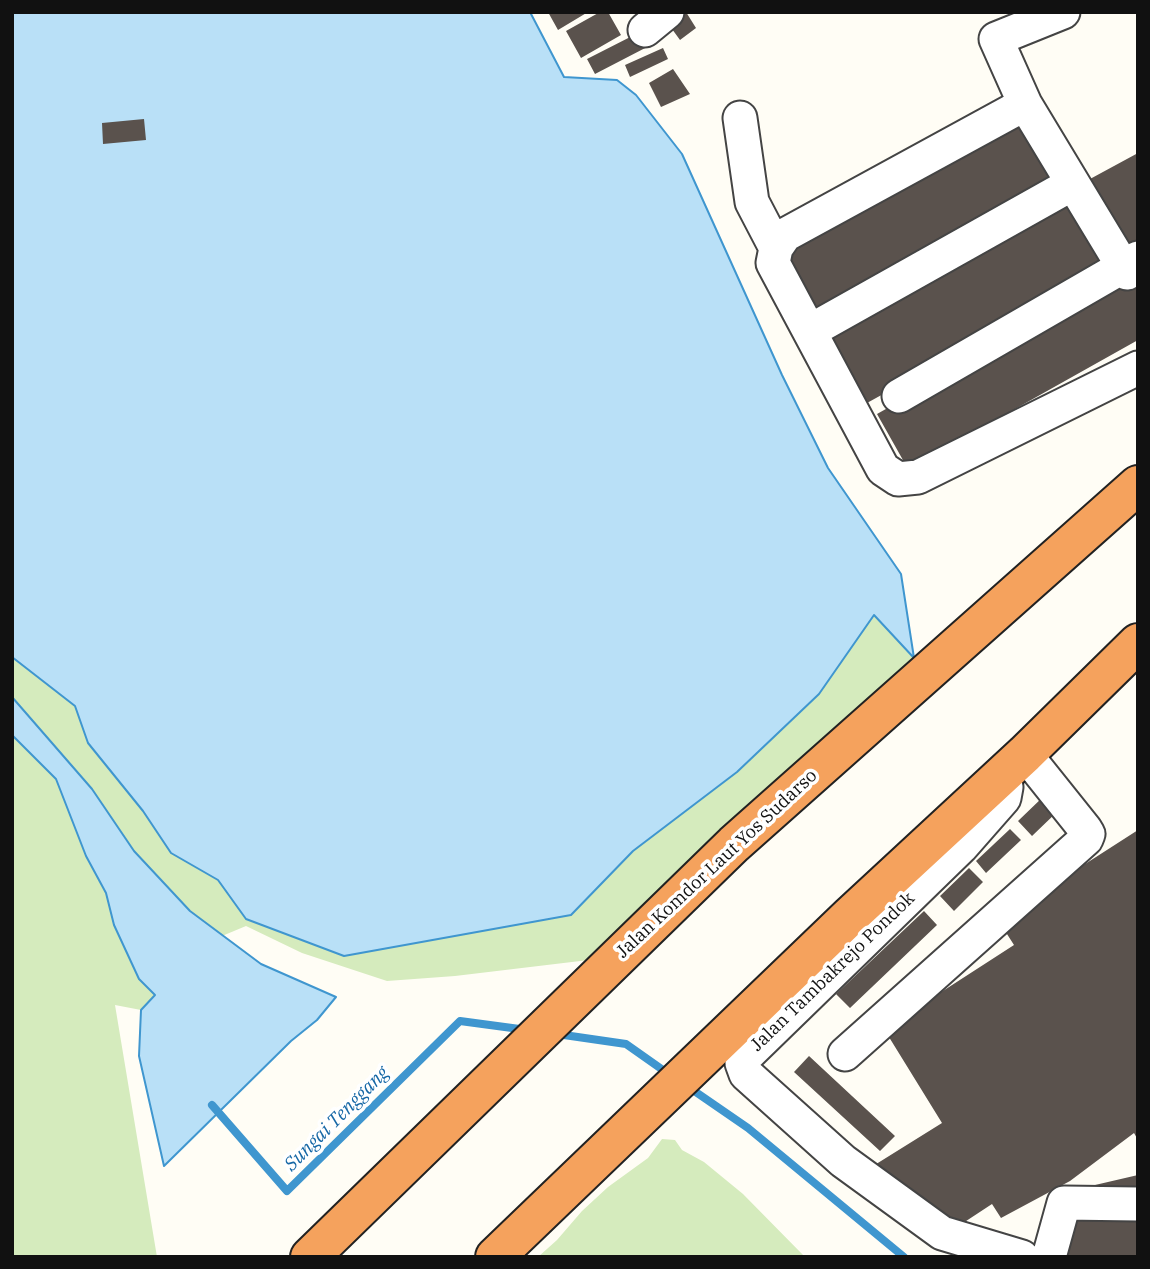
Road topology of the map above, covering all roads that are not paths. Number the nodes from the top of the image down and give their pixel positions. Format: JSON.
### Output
{"nodes":[{"id":1,"x":1063,"y":12,"type":"edge"},
{"id":2,"x":1025,"y":104,"type":"junction"},
{"id":3,"x":740,"y":118,"type":"dead end"},
{"id":4,"x":1072,"y":184,"type":"junction"},
{"id":5,"x":776,"y":248,"type":"junction"},
{"id":6,"x":1129,"y":266,"type":"edge"},
{"id":7,"x":810,"y":331,"type":"junction"},
{"id":8,"x":1136,"y":373,"type":"edge"},
{"id":9,"x":899,"y":396,"type":"dead end"},
{"id":10,"x":1138,"y":485,"type":"edge"},
{"id":11,"x":1138,"y":643,"type":"edge"},
{"id":12,"x":1014,"y":764,"type":"junction"},
{"id":13,"x":845,"y":1054,"type":"dead end"},
{"id":14,"x":1138,"y":1204,"type":"edge"},
{"id":15,"x":310,"y":1257,"type":"edge"},
{"id":16,"x":495,"y":1257,"type":"edge"},
{"id":17,"x":1023,"y":1257,"type":"edge"},
{"id":18,"x":1049,"y":1257,"type":"edge"}],
"edges":[{"from":1,"to":2,"type":"street"},
{"from":2,"to":4,"type":"street"},
{"from":2,"to":5,"type":"street"},
{"from":3,"to":5,"type":"street"},
{"from":4,"to":6,"type":"street"},
{"from":4,"to":7,"type":"street"},
{"from":5,"to":7,"type":"street"},
{"from":6,"to":9,"type":"street"},
{"from":7,"to":8,"type":"street"},
{"from":10,"to":15,"type":"highway","name":"Jalan Komdor Laut Yos Sudarso"},
{"from":11,"to":12,"type":"highway"},
{"from":12,"to":13,"type":"street"},
{"from":12,"to":16,"type":"highway"},
{"from":12,"to":17,"type":"street","name":"Jalan Tambakrejo Pondok"},
{"from":14,"to":18,"type":"street"}]}
